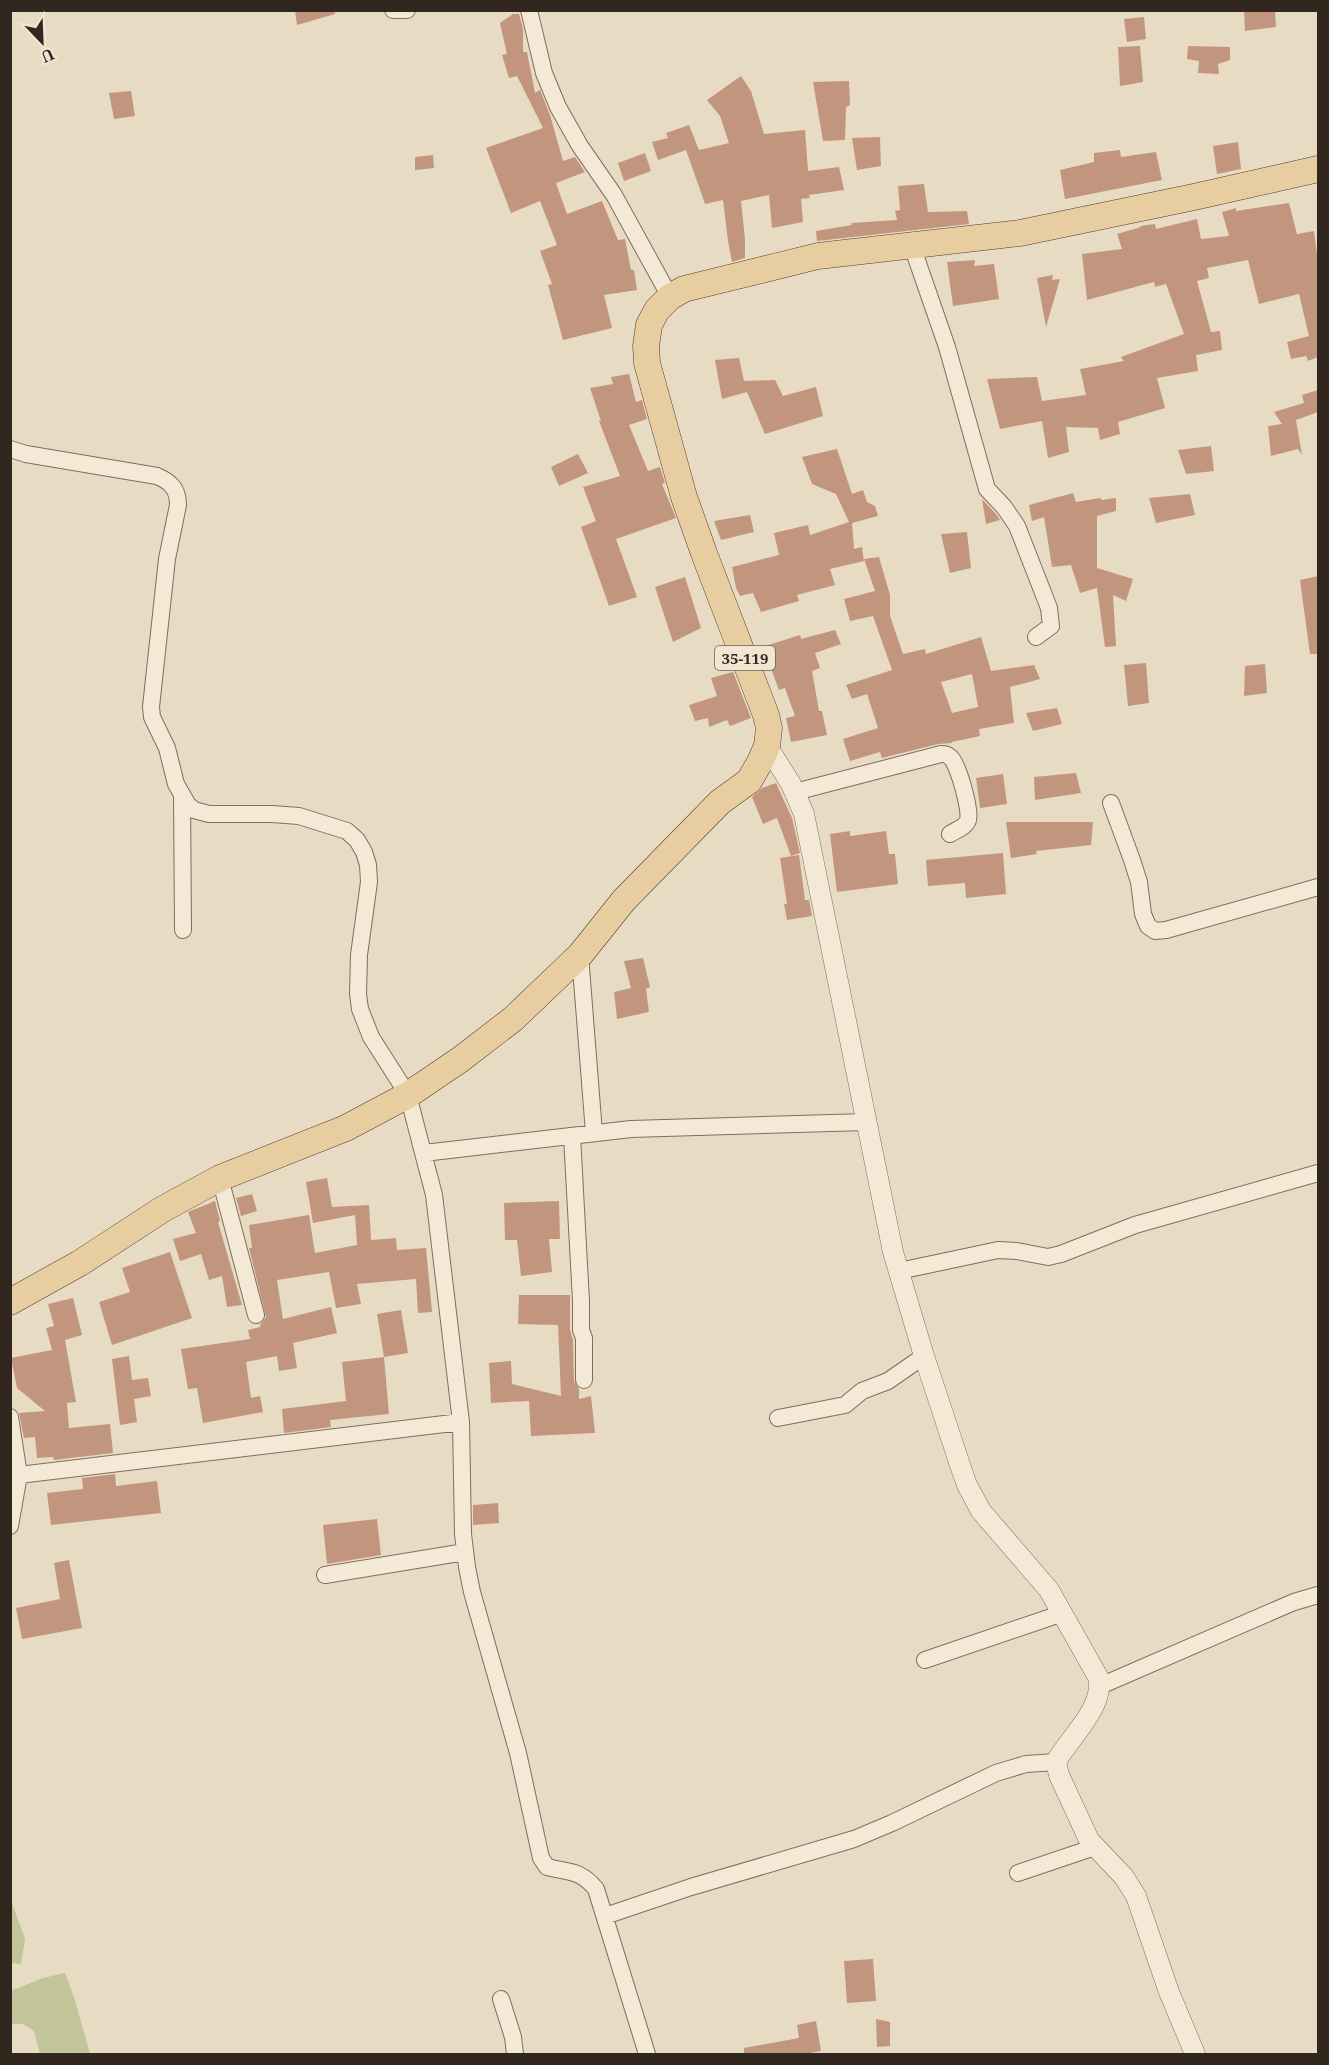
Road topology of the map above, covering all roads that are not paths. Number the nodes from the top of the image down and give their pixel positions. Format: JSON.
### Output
{"nodes":[{"id":1,"x":393,"y":10,"type":"edge"},
{"id":2,"x":407,"y":10,"type":"edge"},
{"id":3,"x":529,"y":10,"type":"edge"},
{"id":4,"x":1318,"y":169,"type":"edge"},
{"id":5,"x":912,"y":246,"type":"junction"},
{"id":6,"x":670,"y":297,"type":"junction"},
{"id":7,"x":10,"y":449,"type":"edge"},
{"id":8,"x":1036,"y":637,"type":"dead end"},
{"id":9,"x":767,"y":746,"type":"junction"},
{"id":10,"x":795,"y":792,"type":"junction"},
{"id":11,"x":182,"y":795,"type":"junction"},
{"id":12,"x":1111,"y":803,"type":"dead end"},
{"id":13,"x":950,"y":834,"type":"dead end"},
{"id":14,"x":1318,"y":887,"type":"edge"},
{"id":15,"x":183,"y":930,"type":"dead end"},
{"id":16,"x":580,"y":955,"type":"junction"},
{"id":17,"x":408,"y":1095,"type":"junction"},
{"id":18,"x":866,"y":1122,"type":"junction"},
{"id":19,"x":594,"y":1133,"type":"junction"},
{"id":20,"x":572,"y":1136,"type":"junction"},
{"id":21,"x":424,"y":1153,"type":"junction"},
{"id":22,"x":1318,"y":1173,"type":"edge"},
{"id":23,"x":220,"y":1178,"type":"junction"},
{"id":24,"x":898,"y":1271,"type":"junction"},
{"id":25,"x":10,"y":1302,"type":"edge"},
{"id":26,"x":256,"y":1315,"type":"dead end"},
{"id":27,"x":924,"y":1356,"type":"junction"},
{"id":28,"x":584,"y":1380,"type":"dead end"},
{"id":29,"x":10,"y":1416,"type":"edge"},
{"id":30,"x":778,"y":1418,"type":"dead end"},
{"id":31,"x":461,"y":1422,"type":"junction"},
{"id":32,"x":19,"y":1475,"type":"junction"},
{"id":33,"x":10,"y":1526,"type":"edge"},
{"id":34,"x":465,"y":1552,"type":"junction"},
{"id":35,"x":325,"y":1575,"type":"dead end"},
{"id":36,"x":1318,"y":1595,"type":"edge"},
{"id":37,"x":1063,"y":1613,"type":"junction"},
{"id":38,"x":925,"y":1660,"type":"dead end"},
{"id":39,"x":1100,"y":1686,"type":"junction"},
{"id":40,"x":1056,"y":1762,"type":"junction"},
{"id":41,"x":1095,"y":1847,"type":"junction"},
{"id":42,"x":1018,"y":1872,"type":"dead end"},
{"id":43,"x":605,"y":1916,"type":"junction"},
{"id":44,"x":501,"y":1999,"type":"dead end"},
{"id":45,"x":515,"y":2055,"type":"edge"},
{"id":46,"x":647,"y":2055,"type":"edge"},
{"id":47,"x":1195,"y":2055,"type":"edge"}],
"edges":[{"from":1,"to":2,"type":"street"},
{"from":3,"to":6,"type":"street"},
{"from":4,"to":5,"type":"main road","number":"35-119"},
{"from":5,"to":6,"type":"main road","number":"35-119"},
{"from":5,"to":8,"type":"street"},
{"from":6,"to":9,"type":"main road","number":"35-119"},
{"from":7,"to":11,"type":"street"},
{"from":9,"to":10,"type":"street"},
{"from":9,"to":16,"type":"main road","number":"35-119"},
{"from":10,"to":13,"type":"street"},
{"from":10,"to":18,"type":"street"},
{"from":11,"to":15,"type":"street"},
{"from":11,"to":17,"type":"street"},
{"from":12,"to":14,"type":"street"},
{"from":16,"to":17,"type":"main road","number":"35-119"},
{"from":16,"to":19,"type":"street"},
{"from":17,"to":21,"type":"street"},
{"from":17,"to":23,"type":"main road","number":"35-119"},
{"from":18,"to":19,"type":"street"},
{"from":18,"to":24,"type":"street"},
{"from":19,"to":20,"type":"street"},
{"from":20,"to":21,"type":"street"},
{"from":20,"to":28,"type":"street"},
{"from":21,"to":31,"type":"street"},
{"from":22,"to":24,"type":"street"},
{"from":23,"to":25,"type":"main road","number":"35-119"},
{"from":23,"to":26,"type":"street"},
{"from":24,"to":27,"type":"street"},
{"from":27,"to":30,"type":"street"},
{"from":27,"to":37,"type":"street"},
{"from":29,"to":32,"type":"street"},
{"from":31,"to":32,"type":"street"},
{"from":31,"to":34,"type":"street"},
{"from":32,"to":33,"type":"street"},
{"from":34,"to":35,"type":"street"},
{"from":34,"to":43,"type":"street"},
{"from":36,"to":39,"type":"street"},
{"from":37,"to":38,"type":"street"},
{"from":37,"to":39,"type":"street"},
{"from":39,"to":40,"type":"street"},
{"from":40,"to":41,"type":"street"},
{"from":40,"to":43,"type":"street"},
{"from":41,"to":42,"type":"street"},
{"from":41,"to":47,"type":"street"},
{"from":43,"to":46,"type":"street"},
{"from":44,"to":45,"type":"street"}]}
